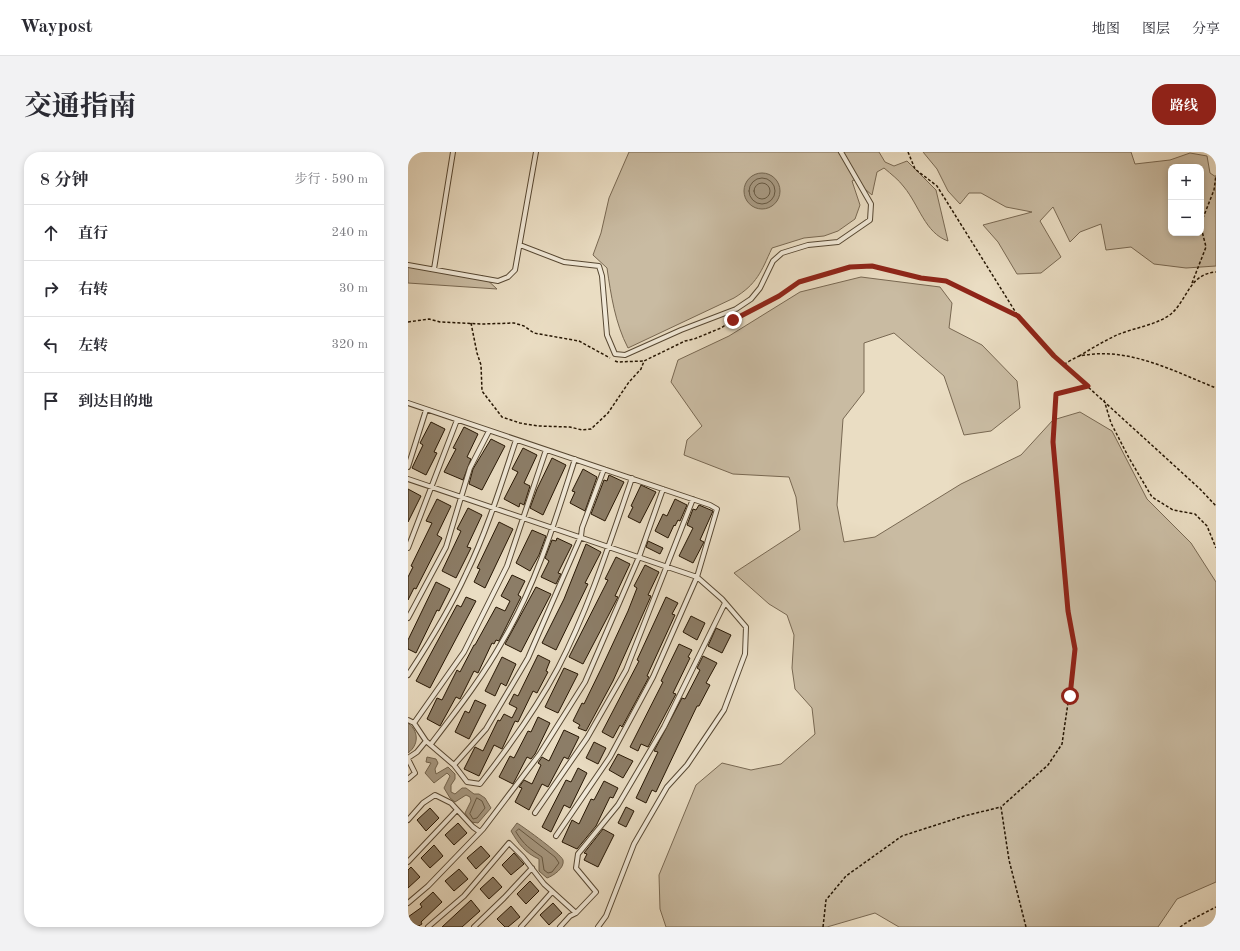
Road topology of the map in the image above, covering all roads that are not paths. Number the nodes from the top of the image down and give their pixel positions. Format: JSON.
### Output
{"nodes":[{"id":1,"x":453,"y":152,"type":"edge"},
{"id":2,"x":536,"y":152,"type":"edge"},
{"id":3,"x":841,"y":152,"type":"edge"},
{"id":4,"x":520,"y":245,"type":"junction"},
{"id":5,"x":408,"y":265,"type":"edge"},
{"id":6,"x":434,"y":269,"type":"junction"},
{"id":7,"x":408,"y":403,"type":"edge"},
{"id":8,"x":426,"y":410,"type":"junction"},
{"id":9,"x":457,"y":420,"type":"junction"},
{"id":10,"x":489,"y":431,"type":"junction"},
{"id":11,"x":516,"y":440,"type":"junction"},
{"id":12,"x":546,"y":450,"type":"junction"},
{"id":13,"x":575,"y":459,"type":"junction"},
{"id":14,"x":408,"y":467,"type":"edge"},
{"id":15,"x":604,"y":469,"type":"junction"},
{"id":16,"x":632,"y":478,"type":"junction"},
{"id":17,"x":408,"y":479,"type":"edge"},
{"id":18,"x":432,"y":487,"type":"junction"},
{"id":19,"x":663,"y":489,"type":"junction"},
{"id":20,"x":463,"y":497,"type":"junction"},
{"id":21,"x":693,"y":499,"type":"junction"},
{"id":22,"x":494,"y":507,"type":"junction"},
{"id":23,"x":522,"y":517,"type":"junction"},
{"id":24,"x":553,"y":527,"type":"junction"},
{"id":25,"x":581,"y":536,"type":"junction"},
{"id":26,"x":609,"y":546,"type":"junction"},
{"id":27,"x":408,"y":548,"type":"edge"},
{"id":28,"x":639,"y":557,"type":"junction"},
{"id":29,"x":666,"y":566,"type":"junction"},
{"id":30,"x":697,"y":577,"type":"junction"},
{"id":31,"x":725,"y":603,"type":"junction"},
{"id":32,"x":408,"y":618,"type":"edge"},
{"id":33,"x":408,"y":674,"type":"edge"},
{"id":34,"x":408,"y":720,"type":"edge"},
{"id":35,"x":414,"y":723,"type":"junction"},
{"id":36,"x":426,"y":741,"type":"junction"},
{"id":37,"x":431,"y":744,"type":"junction"},
{"id":38,"x":408,"y":759,"type":"edge"},
{"id":39,"x":454,"y":765,"type":"junction"},
{"id":40,"x":408,"y":779,"type":"edge"},
{"id":41,"x":456,"y":811,"type":"junction"},
{"id":42,"x":534,"y":813,"type":"dead end"},
{"id":43,"x":408,"y":820,"type":"edge"},
{"id":44,"x":480,"y":832,"type":"junction"},
{"id":45,"x":556,"y":836,"type":"dead end"},
{"id":46,"x":408,"y":862,"type":"edge"},
{"id":47,"x":532,"y":868,"type":"junction"},
{"id":48,"x":552,"y":892,"type":"junction"},
{"id":49,"x":408,"y":903,"type":"edge"},
{"id":50,"x":576,"y":913,"type":"junction"},
{"id":51,"x":428,"y":927,"type":"edge"},
{"id":52,"x":474,"y":927,"type":"edge"},
{"id":53,"x":521,"y":927,"type":"edge"},
{"id":54,"x":560,"y":927,"type":"edge"},
{"id":55,"x":598,"y":927,"type":"edge"}],
"edges":[{"from":1,"to":6,"type":"lane"},
{"from":2,"to":4,"type":"lane"},
{"from":3,"to":4,"type":"lane"},
{"from":4,"to":6,"type":"lane"},
{"from":5,"to":6,"type":"lane"},
{"from":7,"to":8,"type":"lane"},
{"from":8,"to":9,"type":"lane"},
{"from":8,"to":14,"type":"lane"},
{"from":9,"to":10,"type":"lane"},
{"from":9,"to":18,"type":"lane"},
{"from":10,"to":11,"type":"lane"},
{"from":10,"to":20,"type":"lane"},
{"from":11,"to":12,"type":"lane"},
{"from":11,"to":22,"type":"lane"},
{"from":12,"to":13,"type":"lane"},
{"from":12,"to":23,"type":"lane"},
{"from":13,"to":15,"type":"lane"},
{"from":13,"to":24,"type":"lane"},
{"from":15,"to":16,"type":"lane"},
{"from":15,"to":25,"type":"lane"},
{"from":16,"to":19,"type":"lane"},
{"from":16,"to":26,"type":"lane"},
{"from":17,"to":18,"type":"lane"},
{"from":18,"to":20,"type":"lane"},
{"from":18,"to":27,"type":"lane"},
{"from":19,"to":21,"type":"lane"},
{"from":19,"to":28,"type":"lane"},
{"from":20,"to":22,"type":"lane"},
{"from":20,"to":32,"type":"lane"},
{"from":21,"to":29,"type":"lane"},
{"from":21,"to":30,"type":"lane"},
{"from":22,"to":23,"type":"lane"},
{"from":22,"to":33,"type":"lane"},
{"from":23,"to":24,"type":"lane"},
{"from":23,"to":35,"type":"lane"},
{"from":24,"to":25,"type":"lane"},
{"from":24,"to":37,"type":"lane"},
{"from":25,"to":26,"type":"lane"},
{"from":25,"to":39,"type":"lane"},
{"from":26,"to":28,"type":"lane"},
{"from":26,"to":39,"type":"lane"},
{"from":28,"to":29,"type":"lane"},
{"from":28,"to":44,"type":"lane"},
{"from":29,"to":30,"type":"lane"},
{"from":29,"to":42,"type":"lane"},
{"from":30,"to":31,"type":"lane"},
{"from":30,"to":45,"type":"lane"},
{"from":31,"to":50,"type":"lane"},
{"from":31,"to":55,"type":"lane"},
{"from":34,"to":35,"type":"lane"},
{"from":35,"to":36,"type":"lane"},
{"from":36,"to":37,"type":"lane"},
{"from":36,"to":38,"type":"lane"},
{"from":37,"to":39,"type":"lane"},
{"from":38,"to":40,"type":"lane"},
{"from":41,"to":43,"type":"lane"},
{"from":41,"to":44,"type":"lane"},
{"from":41,"to":46,"type":"lane"},
{"from":44,"to":49,"type":"lane"},
{"from":47,"to":48,"type":"lane"},
{"from":47,"to":51,"type":"lane"},
{"from":47,"to":52,"type":"lane"},
{"from":48,"to":50,"type":"lane"},
{"from":48,"to":53,"type":"lane"},
{"from":50,"to":54,"type":"lane"}]}
